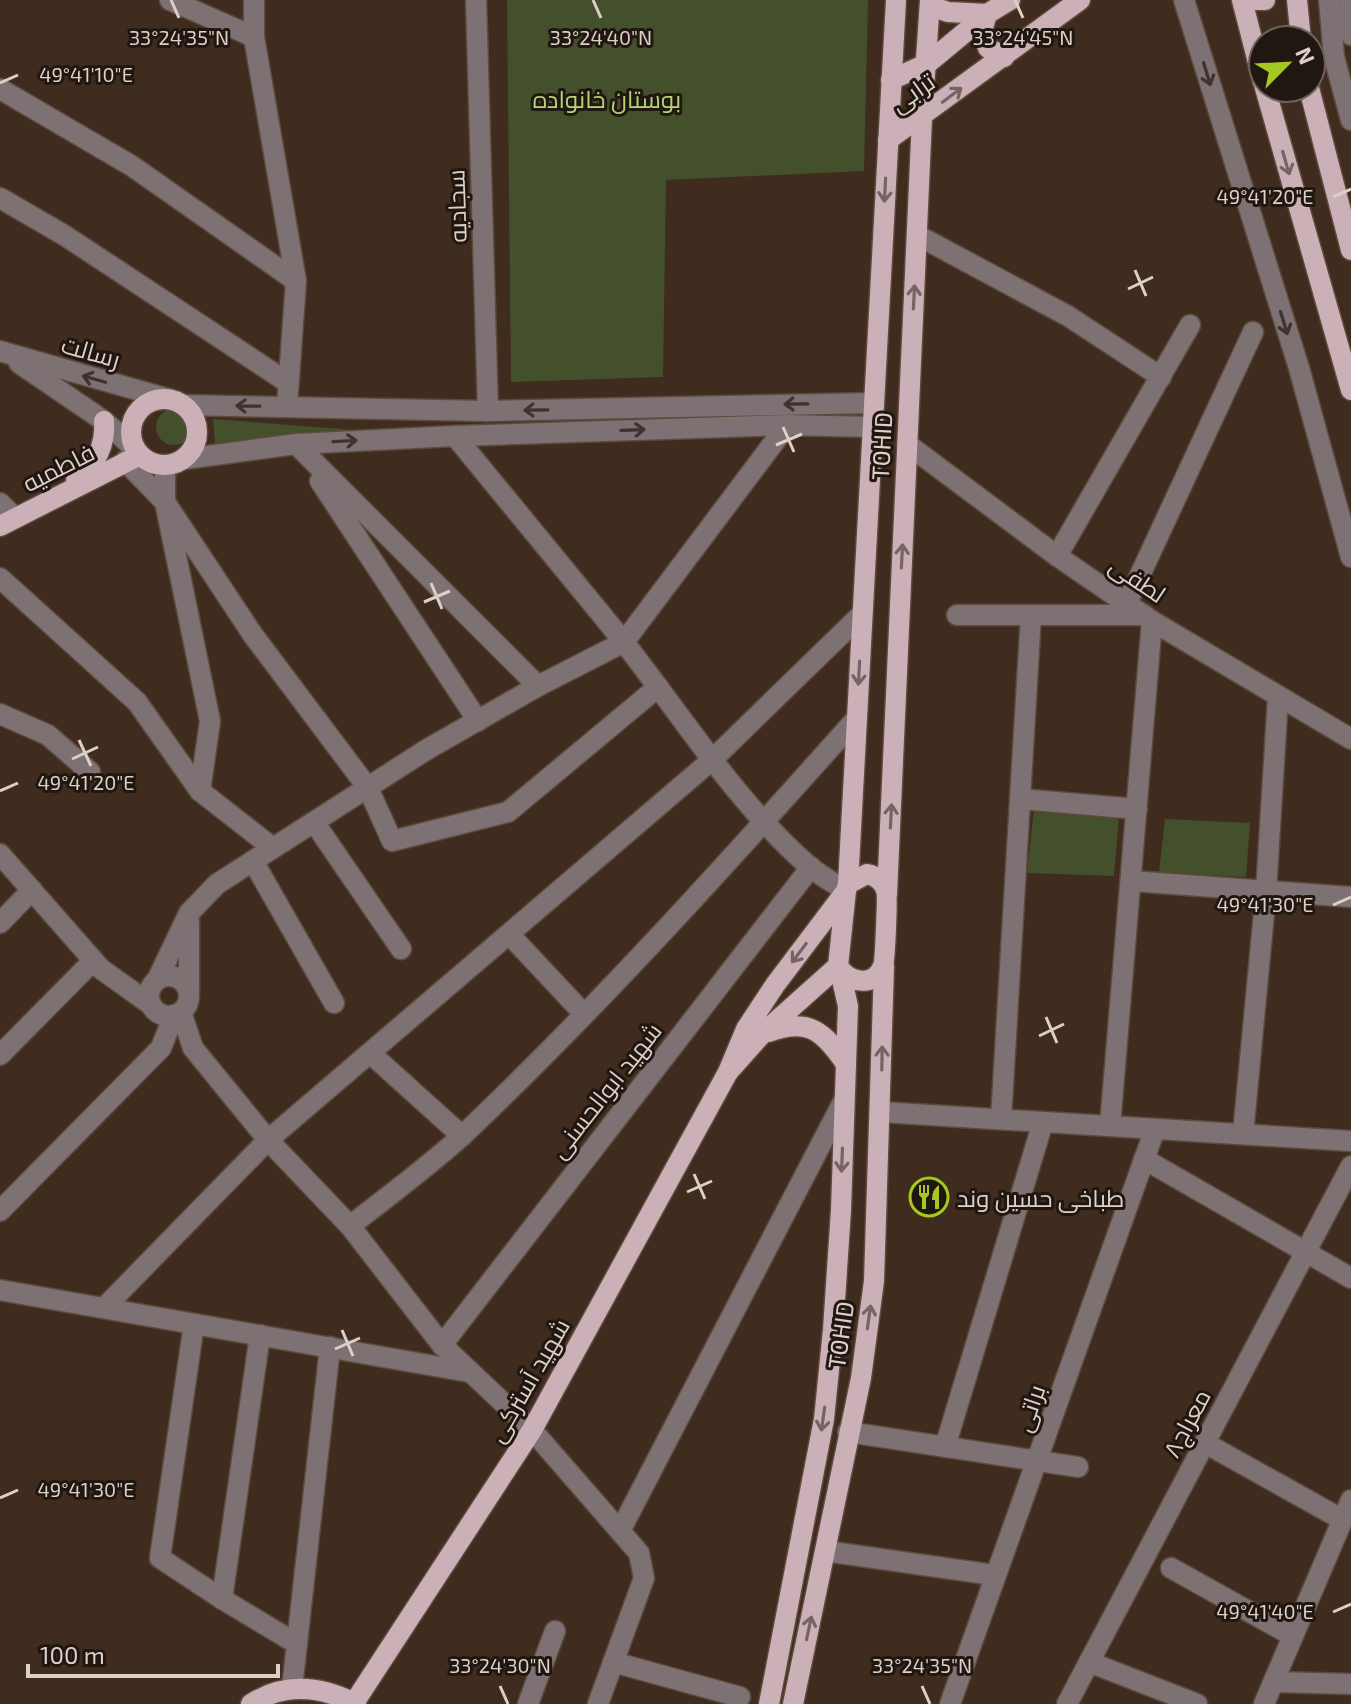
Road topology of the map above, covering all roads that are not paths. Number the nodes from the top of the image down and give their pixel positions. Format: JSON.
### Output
{"nodes":[{"id":1,"x":170,"y":0,"type":"edge"},
{"id":2,"x":254,"y":0,"type":"edge"},
{"id":3,"x":476,"y":0,"type":"edge"},
{"id":4,"x":896,"y":0,"type":"edge"},
{"id":5,"x":1010,"y":0,"type":"edge"},
{"id":6,"x":1080,"y":0,"type":"edge"},
{"id":7,"x":1184,"y":0,"type":"edge"},
{"id":8,"x":1242,"y":0,"type":"edge"},
{"id":9,"x":1251,"y":0,"type":"edge"},
{"id":10,"x":1265,"y":0,"type":"edge"},
{"id":11,"x":1297,"y":0,"type":"edge"},
{"id":12,"x":1329,"y":0,"type":"edge"},
{"id":13,"x":1349,"y":0,"type":"edge"},
{"id":14,"x":930,"y":3,"type":"edge"},
{"id":15,"x":987,"y":14,"type":"junction"},
{"id":16,"x":1248,"y":24,"type":"edge"},
{"id":17,"x":1299,"y":24,"type":"edge"},
{"id":18,"x":1350,"y":26,"type":"edge"},
{"id":19,"x":1351,"y":35,"type":"edge"},
{"id":20,"x":254,"y":37,"type":"junction"},
{"id":21,"x":1004,"y":57,"type":"junction"},
{"id":22,"x":928,"y":63,"type":"junction"},
{"id":23,"x":891,"y":80,"type":"junction"},
{"id":24,"x":0,"y":89,"type":"edge"},
{"id":25,"x":1270,"y":104,"type":"edge"},
{"id":26,"x":1313,"y":104,"type":"edge"},
{"id":27,"x":922,"y":118,"type":"junction"},
{"id":28,"x":1351,"y":120,"type":"edge"},
{"id":29,"x":888,"y":140,"type":"junction"},
{"id":30,"x":0,"y":198,"type":"edge"},
{"id":31,"x":917,"y":235,"type":"junction"},
{"id":32,"x":1351,"y":250,"type":"edge"},
{"id":33,"x":296,"y":281,"type":"junction"},
{"id":34,"x":1190,"y":325,"type":"dead end"},
{"id":35,"x":1253,"y":332,"type":"dead end"},
{"id":36,"x":3,"y":352,"type":"edge"},
{"id":37,"x":1161,"y":377,"type":"junction"},
{"id":38,"x":287,"y":382,"type":"junction"},
{"id":39,"x":1351,"y":390,"type":"edge"},
{"id":40,"x":176,"y":402,"type":"junction"},
{"id":41,"x":287,"y":406,"type":"junction"},
{"id":42,"x":488,"y":411,"type":"junction"},
{"id":43,"x":873,"y":415,"type":"junction"},
{"id":44,"x":104,"y":421,"type":"junction"},
{"id":45,"x":787,"y":425,"type":"junction"},
{"id":46,"x":455,"y":436,"type":"junction"},
{"id":47,"x":296,"y":444,"type":"junction"},
{"id":48,"x":907,"y":444,"type":"junction"},
{"id":49,"x":133,"y":455,"type":"junction"},
{"id":50,"x":175,"y":462,"type":"junction"},
{"id":51,"x":51,"y":500,"type":"junction"},
{"id":52,"x":165,"y":502,"type":"junction"},
{"id":53,"x":0,"y":503,"type":"edge"},
{"id":54,"x":7,"y":522,"type":"edge"},
{"id":55,"x":1057,"y":556,"type":"junction"},
{"id":56,"x":1351,"y":557,"type":"edge"},
{"id":57,"x":0,"y":578,"type":"edge"},
{"id":58,"x":1127,"y":603,"type":"junction"},
{"id":59,"x":862,"y":614,"type":"junction"},
{"id":60,"x":957,"y":615,"type":"dead end"},
{"id":61,"x":1031,"y":615,"type":"junction"},
{"id":62,"x":1148,"y":618,"type":"junction"},
{"id":63,"x":624,"y":642,"type":"junction"},
{"id":64,"x":538,"y":686,"type":"junction"},
{"id":65,"x":658,"y":687,"type":"junction"},
{"id":66,"x":1278,"y":697,"type":"junction"},
{"id":67,"x":0,"y":714,"type":"edge"},
{"id":68,"x":857,"y":718,"type":"junction"},
{"id":69,"x":478,"y":721,"type":"junction"},
{"id":70,"x":1351,"y":739,"type":"edge"},
{"id":71,"x":713,"y":759,"type":"junction"},
{"id":72,"x":90,"y":772,"type":"dead end"},
{"id":73,"x":368,"y":788,"type":"junction"},
{"id":74,"x":200,"y":791,"type":"junction"},
{"id":75,"x":1020,"y":799,"type":"junction"},
{"id":76,"x":1137,"y":809,"type":"junction"},
{"id":77,"x":765,"y":821,"type":"junction"},
{"id":78,"x":314,"y":822,"type":"junction"},
{"id":79,"x":273,"y":848,"type":"junction"},
{"id":80,"x":0,"y":856,"type":"edge"},
{"id":81,"x":253,"y":861,"type":"junction"},
{"id":82,"x":811,"y":867,"type":"junction"},
{"id":83,"x":1131,"y":881,"type":"junction"},
{"id":84,"x":847,"y":888,"type":"junction"},
{"id":85,"x":32,"y":890,"type":"junction"},
{"id":86,"x":1266,"y":892,"type":"junction"},
{"id":87,"x":887,"y":894,"type":"junction"},
{"id":88,"x":1351,"y":897,"type":"edge"},
{"id":89,"x":189,"y":913,"type":"junction"},
{"id":90,"x":0,"y":923,"type":"edge"},
{"id":91,"x":509,"y":934,"type":"junction"},
{"id":92,"x":401,"y":949,"type":"dead end"},
{"id":93,"x":97,"y":965,"type":"junction"},
{"id":94,"x":884,"y":966,"type":"junction"},
{"id":95,"x":839,"y":968,"type":"junction"},
{"id":96,"x":153,"y":989,"type":"junction"},
{"id":97,"x":189,"y":991,"type":"junction"},
{"id":98,"x":334,"y":1003,"type":"dead end"},
{"id":99,"x":178,"y":1014,"type":"junction"},
{"id":100,"x":584,"y":1014,"type":"junction"},
{"id":101,"x":762,"y":1034,"type":"junction"},
{"id":102,"x":370,"y":1053,"type":"junction"},
{"id":103,"x":0,"y":1055,"type":"edge"},
{"id":104,"x":846,"y":1064,"type":"junction"},
{"id":105,"x":728,"y":1072,"type":"junction"},
{"id":106,"x":844,"y":1100,"type":"junction"},
{"id":107,"x":881,"y":1112,"type":"junction"},
{"id":108,"x":1001,"y":1119,"type":"junction"},
{"id":109,"x":1043,"y":1122,"type":"junction"},
{"id":110,"x":1110,"y":1126,"type":"junction"},
{"id":111,"x":1155,"y":1129,"type":"junction"},
{"id":112,"x":1243,"y":1134,"type":"junction"},
{"id":113,"x":462,"y":1136,"type":"junction"},
{"id":114,"x":268,"y":1140,"type":"junction"},
{"id":115,"x":1351,"y":1141,"type":"edge"},
{"id":116,"x":1144,"y":1159,"type":"junction"},
{"id":117,"x":1351,"y":1166,"type":"edge"},
{"id":118,"x":0,"y":1211,"type":"edge"},
{"id":119,"x":350,"y":1226,"type":"junction"},
{"id":120,"x":1306,"y":1252,"type":"junction"},
{"id":121,"x":1351,"y":1278,"type":"edge"},
{"id":122,"x":0,"y":1290,"type":"edge"},
{"id":123,"x":104,"y":1308,"type":"junction"},
{"id":124,"x":194,"y":1324,"type":"junction"},
{"id":125,"x":260,"y":1335,"type":"junction"},
{"id":126,"x":442,"y":1345,"type":"junction"},
{"id":127,"x":330,"y":1347,"type":"junction"},
{"id":128,"x":865,"y":1347,"type":"junction"},
{"id":129,"x":831,"y":1349,"type":"junction"},
{"id":130,"x":470,"y":1372,"type":"junction"},
{"id":131,"x":532,"y":1430,"type":"junction"},
{"id":132,"x":848,"y":1432,"type":"junction"},
{"id":133,"x":1205,"y":1443,"type":"junction"},
{"id":134,"x":945,"y":1447,"type":"junction"},
{"id":135,"x":1038,"y":1461,"type":"junction"},
{"id":136,"x":1078,"y":1467,"type":"dead end"},
{"id":137,"x":1351,"y":1500,"type":"edge"},
{"id":138,"x":1343,"y":1520,"type":"junction"},
{"id":139,"x":621,"y":1529,"type":"junction"},
{"id":140,"x":825,"y":1551,"type":"junction"},
{"id":141,"x":1171,"y":1568,"type":"dead end"},
{"id":142,"x":994,"y":1575,"type":"junction"},
{"id":143,"x":222,"y":1599,"type":"junction"},
{"id":144,"x":555,"y":1631,"type":"dead end"},
{"id":145,"x":1293,"y":1636,"type":"junction"},
{"id":146,"x":297,"y":1644,"type":"junction"},
{"id":147,"x":613,"y":1662,"type":"junction"},
{"id":148,"x":1089,"y":1662,"type":"junction"},
{"id":149,"x":1348,"y":1679,"type":"edge"},
{"id":150,"x":1275,"y":1682,"type":"junction"},
{"id":151,"x":292,"y":1688,"type":"junction"},
{"id":152,"x":740,"y":1697,"type":"dead end"},
{"id":153,"x":251,"y":1704,"type":"edge"},
{"id":154,"x":355,"y":1704,"type":"edge"},
{"id":155,"x":528,"y":1704,"type":"edge"},
{"id":156,"x":598,"y":1704,"type":"edge"},
{"id":157,"x":769,"y":1704,"type":"edge"},
{"id":158,"x":793,"y":1704,"type":"edge"},
{"id":159,"x":950,"y":1704,"type":"edge"},
{"id":160,"x":1067,"y":1704,"type":"edge"},
{"id":161,"x":1197,"y":1704,"type":"edge"},
{"id":162,"x":1264,"y":1704,"type":"edge"}],
"edges":[{"from":1,"to":20,"type":"street"},
{"from":2,"to":20,"type":"street"},
{"from":3,"to":42,"type":"street","name":"سجادیه"},
{"from":4,"to":23,"type":"main road","name":"TOHID"},
{"from":5,"to":15,"type":"main road","name":"ترابی"},
{"from":6,"to":21,"type":"main road","name":"ترابی"},
{"from":7,"to":56,"type":"street","one_way":true},
{"from":8,"to":16,"type":"main road"},
{"from":9,"to":10,"type":"main road"},
{"from":11,"to":17,"type":"main road"},
{"from":12,"to":28,"type":"street"},
{"from":13,"to":18,"type":"street"},
{"from":14,"to":15,"type":"main road"},
{"from":14,"to":22,"type":"main road","name":"TOHID"},
{"from":15,"to":21,"type":"main road"},
{"from":15,"to":22,"type":"main road","name":"ترابی"},
{"from":18,"to":19,"type":"street"},
{"from":20,"to":33,"type":"street"},
{"from":27,"to":21,"type":"main road","name":"ترابی","one_way":true},
{"from":22,"to":23,"type":"main road","name":"ترابی"},
{"from":22,"to":27,"type":"main road","name":"TOHID"},
{"from":23,"to":29,"type":"main road","name":"TOHID"},
{"from":24,"to":33,"type":"street"},
{"from":25,"to":39,"type":"main road","one_way":true},
{"from":26,"to":32,"type":"main road"},
{"from":27,"to":29,"type":"main road","name":"ترابی"},
{"from":27,"to":31,"type":"main road","name":"TOHID"},
{"from":29,"to":43,"type":"main road","name":"TOHID","one_way":true},
{"from":30,"to":38,"type":"street"},
{"from":31,"to":37,"type":"street"},
{"from":48,"to":31,"type":"main road","name":"TOHID","one_way":true},
{"from":33,"to":38,"type":"street"},
{"from":34,"to":37,"type":"street"},
{"from":35,"to":58,"type":"street"},
{"from":40,"to":36,"type":"street","name":"رسالت","one_way":true},
{"from":36,"to":44,"type":"street"},
{"from":37,"to":55,"type":"street"},
{"from":38,"to":41,"type":"street"},
{"from":41,"to":40,"type":"street","name":"رسالت","one_way":true},
{"from":40,"to":49,"type":"main road"},
{"from":40,"to":50,"type":"main road"},
{"from":41,"to":42,"type":"street","name":"رسالت"},
{"from":43,"to":42,"type":"street","name":"رسالت","one_way":true},
{"from":43,"to":45,"type":"street"},
{"from":43,"to":48,"type":"main road"},
{"from":43,"to":59,"type":"main road","name":"TOHID"},
{"from":44,"to":49,"type":"street"},
{"from":44,"to":51,"type":"main road"},
{"from":46,"to":45,"type":"street","one_way":true},
{"from":45,"to":63,"type":"street"},
{"from":47,"to":46,"type":"street","one_way":true},
{"from":46,"to":63,"type":"street"},
{"from":47,"to":50,"type":"street"},
{"from":47,"to":64,"type":"street"},
{"from":47,"to":69,"type":"street"},
{"from":48,"to":55,"type":"street","name":"لطفی"},
{"from":87,"to":48,"type":"main road","name":"TOHID","one_way":true},
{"from":49,"to":50,"type":"main road"},
{"from":49,"to":51,"type":"main road","name":"فاطمیه"},
{"from":49,"to":52,"type":"street"},
{"from":50,"to":52,"type":"street"},
{"from":51,"to":54,"type":"main road","name":"فاطمیه"},
{"from":52,"to":73,"type":"street"},
{"from":52,"to":74,"type":"street"},
{"from":53,"to":54,"type":"street"},
{"from":55,"to":58,"type":"street","name":"لطفی"},
{"from":57,"to":74,"type":"street"},
{"from":58,"to":62,"type":"street","name":"لطفی"},
{"from":59,"to":68,"type":"main road","name":"TOHID","one_way":true},
{"from":59,"to":71,"type":"street"},
{"from":60,"to":61,"type":"street"},
{"from":61,"to":62,"type":"street"},
{"from":61,"to":75,"type":"street"},
{"from":62,"to":66,"type":"street","name":"لطفی"},
{"from":62,"to":76,"type":"street"},
{"from":63,"to":64,"type":"street"},
{"from":63,"to":65,"type":"street"},
{"from":64,"to":69,"type":"street"},
{"from":65,"to":71,"type":"street"},
{"from":65,"to":73,"type":"street"},
{"from":66,"to":70,"type":"street","name":"لطفی"},
{"from":66,"to":86,"type":"street"},
{"from":67,"to":72,"type":"street"},
{"from":68,"to":77,"type":"street"},
{"from":68,"to":84,"type":"main road","name":"TOHID"},
{"from":69,"to":73,"type":"street"},
{"from":71,"to":77,"type":"street"},
{"from":71,"to":91,"type":"street"},
{"from":73,"to":78,"type":"street"},
{"from":74,"to":79,"type":"street"},
{"from":75,"to":76,"type":"street"},
{"from":75,"to":108,"type":"street"},
{"from":76,"to":83,"type":"street"},
{"from":77,"to":82,"type":"street"},
{"from":77,"to":100,"type":"street"},
{"from":78,"to":79,"type":"street"},
{"from":78,"to":92,"type":"street"},
{"from":79,"to":81,"type":"street"},
{"from":80,"to":85,"type":"street"},
{"from":81,"to":89,"type":"street"},
{"from":81,"to":98,"type":"street"},
{"from":82,"to":84,"type":"street"},
{"from":82,"to":126,"type":"street","name":"شهید ابوالحسنی"},
{"from":83,"to":86,"type":"street"},
{"from":83,"to":110,"type":"street"},
{"from":84,"to":87,"type":"main road"},
{"from":84,"to":95,"type":"main road","name":"TOHID"},
{"from":84,"to":105,"type":"main road","one_way":true},
{"from":85,"to":90,"type":"street"},
{"from":85,"to":93,"type":"street"},
{"from":86,"to":88,"type":"street"},
{"from":86,"to":112,"type":"street"},
{"from":87,"to":94,"type":"main road","name":"TOHID"},
{"from":89,"to":96,"type":"street"},
{"from":89,"to":97,"type":"street"},
{"from":91,"to":100,"type":"street"},
{"from":91,"to":102,"type":"street"},
{"from":93,"to":96,"type":"street"},
{"from":93,"to":103,"type":"street"},
{"from":94,"to":95,"type":"main road"},
{"from":107,"to":94,"type":"main road","name":"TOHID","one_way":true},
{"from":95,"to":101,"type":"main road"},
{"from":95,"to":104,"type":"main road","name":"TOHID"},
{"from":96,"to":97,"type":"street"},
{"from":96,"to":99,"type":"street"},
{"from":97,"to":99,"type":"street"},
{"from":99,"to":114,"type":"street"},
{"from":99,"to":118,"type":"street"},
{"from":100,"to":113,"type":"street"},
{"from":101,"to":104,"type":"main road"},
{"from":101,"to":105,"type":"main road"},
{"from":102,"to":113,"type":"street"},
{"from":102,"to":114,"type":"street"},
{"from":104,"to":106,"type":"main road","name":"TOHID"},
{"from":105,"to":131,"type":"main road","name":"شهید آسترکی"},
{"from":106,"to":129,"type":"main road","name":"TOHID","one_way":true},
{"from":106,"to":139,"type":"street"},
{"from":107,"to":108,"type":"street"},
{"from":128,"to":107,"type":"main road","name":"TOHID","one_way":true},
{"from":108,"to":109,"type":"street"},
{"from":109,"to":110,"type":"street"},
{"from":109,"to":134,"type":"street"},
{"from":110,"to":111,"type":"street"},
{"from":111,"to":112,"type":"street"},
{"from":111,"to":116,"type":"street","name":"براتی"},
{"from":112,"to":115,"type":"street"},
{"from":113,"to":119,"type":"street"},
{"from":114,"to":119,"type":"street"},
{"from":114,"to":123,"type":"street"},
{"from":116,"to":120,"type":"street"},
{"from":116,"to":135,"type":"street","name":"براتی"},
{"from":117,"to":120,"type":"street","name":"معراج۸"},
{"from":119,"to":126,"type":"street"},
{"from":120,"to":121,"type":"street"},
{"from":120,"to":133,"type":"street","name":"معراج۸"},
{"from":122,"to":123,"type":"street"},
{"from":123,"to":124,"type":"street"},
{"from":124,"to":125,"type":"street"},
{"from":124,"to":143,"type":"street"},
{"from":125,"to":127,"type":"street"},
{"from":125,"to":143,"type":"street"},
{"from":126,"to":130,"type":"street"},
{"from":127,"to":130,"type":"street"},
{"from":127,"to":146,"type":"street"},
{"from":128,"to":129,"type":"main road"},
{"from":128,"to":132,"type":"main road","name":"TOHID"},
{"from":129,"to":157,"type":"main road","name":"TOHID","one_way":true},
{"from":130,"to":131,"type":"street"},
{"from":131,"to":139,"type":"street"},
{"from":131,"to":154,"type":"main road","name":"شهید آسترکی"},
{"from":132,"to":134,"type":"street"},
{"from":132,"to":140,"type":"main road","name":"TOHID"},
{"from":133,"to":138,"type":"street"},
{"from":133,"to":148,"type":"street","name":"معراج۸"},
{"from":134,"to":135,"type":"street"},
{"from":135,"to":136,"type":"street"},
{"from":135,"to":142,"type":"street","name":"براتی"},
{"from":137,"to":138,"type":"street"},
{"from":138,"to":145,"type":"street"},
{"from":139,"to":147,"type":"street"},
{"from":140,"to":142,"type":"street"},
{"from":158,"to":140,"type":"main road","name":"TOHID","one_way":true},
{"from":141,"to":145,"type":"street"},
{"from":142,"to":159,"type":"street","name":"براتی"},
{"from":143,"to":146,"type":"street"},
{"from":144,"to":155,"type":"street"},
{"from":145,"to":150,"type":"street"},
{"from":146,"to":151,"type":"street"},
{"from":147,"to":152,"type":"street"},
{"from":147,"to":156,"type":"street"},
{"from":148,"to":160,"type":"street","name":"معراج۸"},
{"from":148,"to":161,"type":"street"},
{"from":149,"to":150,"type":"street"},
{"from":150,"to":162,"type":"street"},
{"from":151,"to":153,"type":"main road"},
{"from":151,"to":154,"type":"main road"}]}
